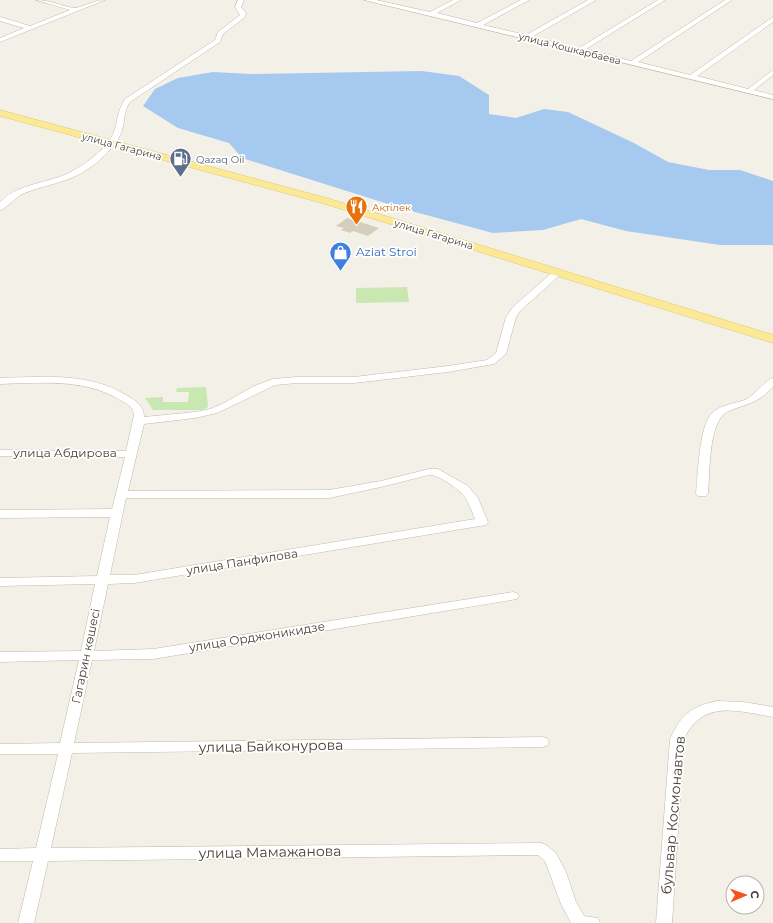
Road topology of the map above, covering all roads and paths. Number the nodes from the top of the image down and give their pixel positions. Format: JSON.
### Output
{"nodes":[{"id":1,"x":39,"y":0,"type":"edge"},
{"id":2,"x":102,"y":0,"type":"edge"},
{"id":3,"x":241,"y":0,"type":"edge"},
{"id":4,"x":367,"y":0,"type":"edge"},
{"id":5,"x":458,"y":0,"type":"edge"},
{"id":6,"x":526,"y":0,"type":"edge"},
{"id":7,"x":593,"y":0,"type":"edge"},
{"id":8,"x":662,"y":0,"type":"edge"},
{"id":9,"x":729,"y":0,"type":"edge"},
{"id":10,"x":384,"y":1,"type":"edge"},
{"id":11,"x":76,"y":10,"type":"junction"},
{"id":12,"x":431,"y":14,"type":"junction"},
{"id":13,"x":0,"y":19,"type":"edge"},
{"id":14,"x":773,"y":19,"type":"edge"},
{"id":15,"x":478,"y":25,"type":"junction"},
{"id":16,"x":29,"y":28,"type":"junction"},
{"id":17,"x":527,"y":37,"type":"junction"},
{"id":18,"x":0,"y":40,"type":"edge"},
{"id":19,"x":580,"y":50,"type":"junction"},
{"id":20,"x":632,"y":63,"type":"junction"},
{"id":21,"x":773,"y":72,"type":"edge"},
{"id":22,"x":691,"y":77,"type":"junction"},
{"id":23,"x":748,"y":92,"type":"junction"},
{"id":24,"x":773,"y":97,"type":"edge"},
{"id":25,"x":0,"y":113,"type":"edge"},
{"id":26,"x":112,"y":143,"type":"junction"},
{"id":27,"x":0,"y":207,"type":"edge"},
{"id":28,"x":558,"y":272,"type":"junction"},
{"id":29,"x":773,"y":339,"type":"edge"},
{"id":30,"x":0,"y":381,"type":"edge"},
{"id":31,"x":773,"y":381,"type":"edge"},
{"id":32,"x":139,"y":421,"type":"junction"},
{"id":33,"x":0,"y":453,"type":"edge"},
{"id":34,"x":130,"y":454,"type":"junction"},
{"id":35,"x":121,"y":494,"type":"junction"},
{"id":36,"x":702,"y":494,"type":"dead end"},
{"id":37,"x":117,"y":513,"type":"junction"},
{"id":38,"x":0,"y":514,"type":"edge"},
{"id":39,"x":102,"y":581,"type":"junction"},
{"id":40,"x":0,"y":582,"type":"edge"},
{"id":41,"x":513,"y":596,"type":"dead end"},
{"id":42,"x":86,"y":656,"type":"junction"},
{"id":43,"x":0,"y":657,"type":"edge"},
{"id":44,"x":773,"y":712,"type":"edge"},
{"id":45,"x":542,"y":742,"type":"dead end"},
{"id":46,"x":66,"y":749,"type":"junction"},
{"id":47,"x":0,"y":750,"type":"edge"},
{"id":48,"x":42,"y":854,"type":"junction"},
{"id":49,"x":0,"y":855,"type":"edge"},
{"id":50,"x":26,"y":923,"type":"edge"},
{"id":51,"x":583,"y":923,"type":"edge"},
{"id":52,"x":664,"y":923,"type":"edge"}],
"edges":[{"from":1,"to":11,"type":"street"},
{"from":2,"to":11,"type":"street"},
{"from":3,"to":26,"type":"street"},
{"from":4,"to":10,"type":"street","name":"улица Кошкарбаева"},
{"from":5,"to":12,"type":"street"},
{"from":6,"to":15,"type":"street"},
{"from":7,"to":17,"type":"street"},
{"from":8,"to":19,"type":"street"},
{"from":9,"to":20,"type":"street"},
{"from":10,"to":12,"type":"street","name":"улица Кошкарбаева"},
{"from":11,"to":16,"type":"street"},
{"from":12,"to":15,"type":"street","name":"улица Кошкарбаева"},
{"from":13,"to":16,"type":"street"},
{"from":14,"to":22,"type":"street"},
{"from":15,"to":17,"type":"street","name":"улица Кошкарбаева"},
{"from":16,"to":18,"type":"street"},
{"from":17,"to":19,"type":"street","name":"улица Кошкарбаева"},
{"from":19,"to":20,"type":"street","name":"улица Кошкарбаева"},
{"from":20,"to":22,"type":"street","name":"улица Кошкарбаева"},
{"from":21,"to":23,"type":"street"},
{"from":22,"to":23,"type":"street","name":"улица Кошкарбаева"},
{"from":23,"to":24,"type":"street","name":"улица Кошкарбаева"},
{"from":25,"to":26,"type":"main road","name":"улица Гагарина"},
{"from":26,"to":27,"type":"street"},
{"from":26,"to":28,"type":"main road","name":"улица Гагарина"},
{"from":28,"to":29,"type":"main road","name":"улица Гагарина"},
{"from":28,"to":32,"type":"street"},
{"from":30,"to":32,"type":"street"},
{"from":31,"to":36,"type":"street"},
{"from":32,"to":34,"type":"street","name":"Гагарин көшесі"},
{"from":33,"to":34,"type":"street","name":"улица Абдирова"},
{"from":34,"to":35,"type":"street","name":"Гагарин көшесі"},
{"from":35,"to":37,"type":"street","name":"Гагарин көшесі"},
{"from":35,"to":39,"type":"street","name":"улица Панфилова"},
{"from":37,"to":38,"type":"street"},
{"from":37,"to":39,"type":"street","name":"Гагарин көшесі"},
{"from":39,"to":40,"type":"street","name":"улица Панфилова"},
{"from":39,"to":42,"type":"street","name":"Гагарин көшесі"},
{"from":41,"to":42,"type":"street","name":"улица Орджоникидзе"},
{"from":42,"to":43,"type":"street","name":"улица Орджоникидзе"},
{"from":42,"to":46,"type":"street","name":"Гагарин көшесі"},
{"from":44,"to":52,"type":"street","name":"бульвар Космонавтов"},
{"from":45,"to":46,"type":"street","name":"улица Байконурова"},
{"from":46,"to":47,"type":"street","name":"улица Байконурова"},
{"from":46,"to":48,"type":"street","name":"Гагарин көшесі"},
{"from":48,"to":49,"type":"street","name":"улица Мамажанова"},
{"from":48,"to":50,"type":"street","name":"Гагарин көшесі"},
{"from":48,"to":51,"type":"street","name":"улица Мамажанова"}]}
